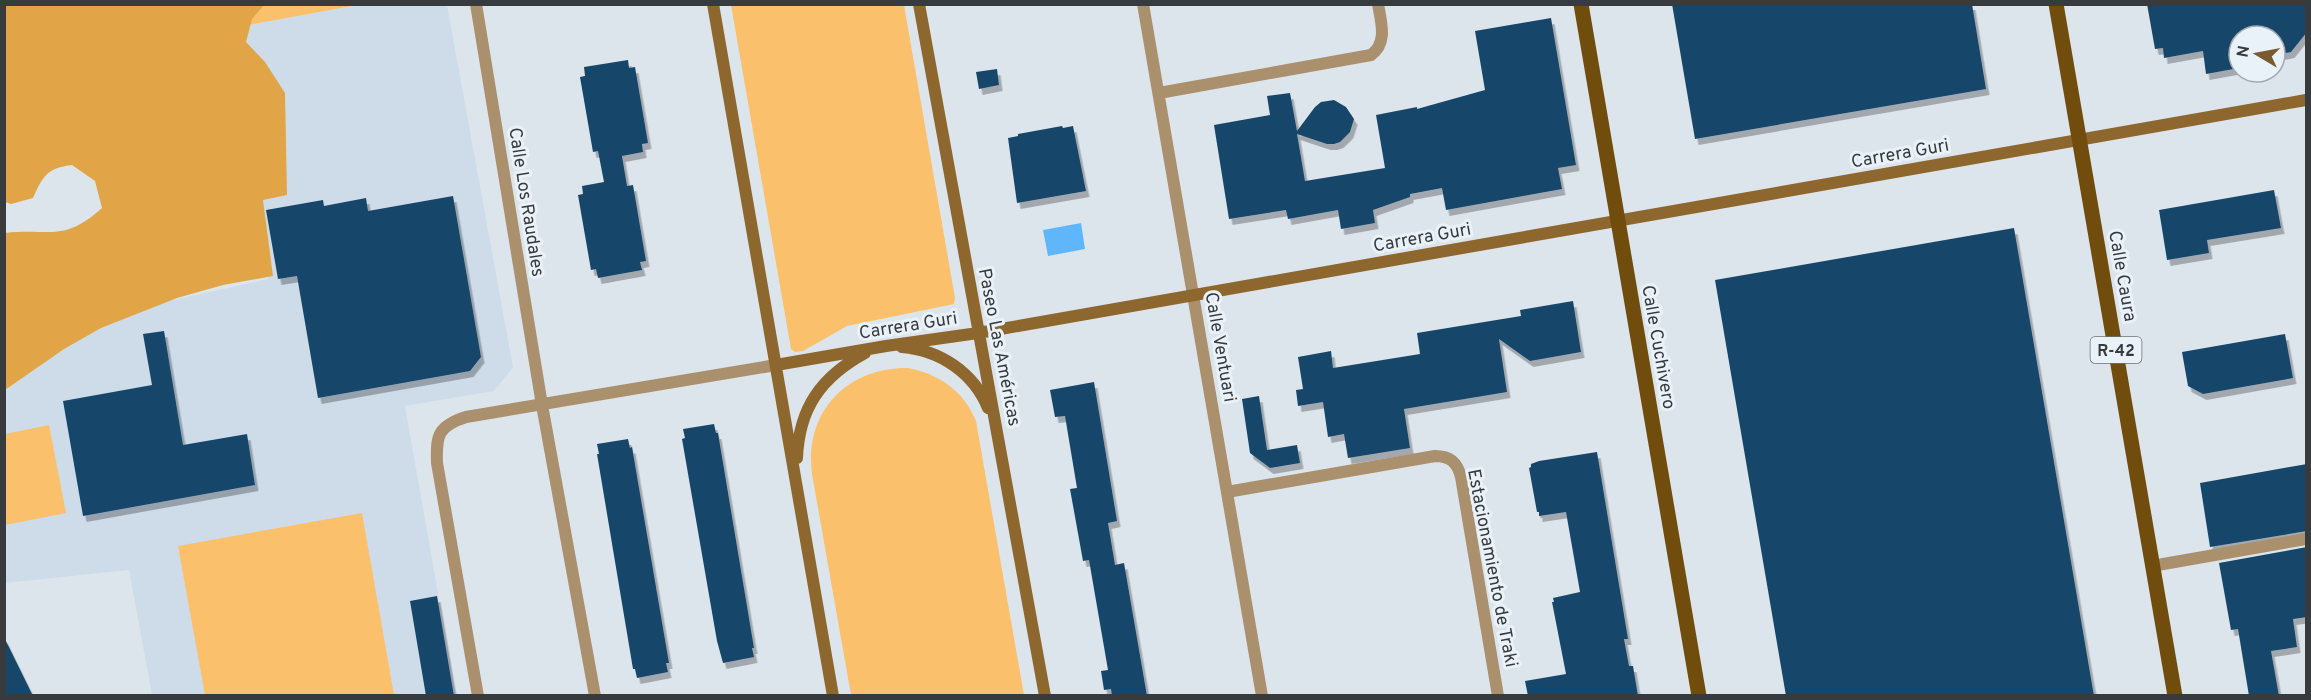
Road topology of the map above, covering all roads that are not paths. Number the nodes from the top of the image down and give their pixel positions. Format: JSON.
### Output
{"nodes":[{"id":1,"x":476,"y":4,"type":"edge"},
{"id":2,"x":713,"y":4,"type":"edge"},
{"id":3,"x":919,"y":4,"type":"edge"},
{"id":4,"x":1143,"y":4,"type":"edge"},
{"id":5,"x":1378,"y":4,"type":"edge"},
{"id":6,"x":1581,"y":4,"type":"edge"},
{"id":7,"x":2056,"y":4,"type":"edge"},
{"id":8,"x":1159,"y":93,"type":"junction"},
{"id":9,"x":2307,"y":100,"type":"edge"},
{"id":10,"x":2079,"y":140,"type":"junction"},
{"id":11,"x":1618,"y":221,"type":"junction"},
{"id":12,"x":1193,"y":295,"type":"junction"},
{"id":13,"x":978,"y":333,"type":"junction"},
{"id":14,"x":886,"y":346,"type":"junction"},
{"id":15,"x":776,"y":365,"type":"junction"},
{"id":16,"x":542,"y":405,"type":"junction"},
{"id":17,"x":998,"y":431,"type":"junction"},
{"id":18,"x":795,"y":480,"type":"junction"},
{"id":19,"x":1227,"y":492,"type":"junction"},
{"id":20,"x":2307,"y":539,"type":"edge"},
{"id":21,"x":2152,"y":566,"type":"junction"},
{"id":22,"x":478,"y":696,"type":"edge"},
{"id":23,"x":595,"y":696,"type":"edge"},
{"id":24,"x":833,"y":696,"type":"edge"},
{"id":25,"x":1045,"y":696,"type":"edge"},
{"id":26,"x":1262,"y":696,"type":"edge"},
{"id":27,"x":1498,"y":696,"type":"edge"},
{"id":28,"x":1699,"y":696,"type":"edge"},
{"id":29,"x":2175,"y":696,"type":"edge"}],
"edges":[{"from":1,"to":16,"type":"street","name":"Calle Los Raudales"},
{"from":2,"to":15,"type":"main road"},
{"from":3,"to":13,"type":"main road","name":"Paseo Las Américas"},
{"from":4,"to":8,"type":"street","name":"Calle Ventuari"},
{"from":5,"to":8,"type":"street"},
{"from":6,"to":11,"type":"main road","name":"Calle Cuchivero"},
{"from":7,"to":10,"type":"main road","name":"Calle Caura","number":"R-42"},
{"from":8,"to":12,"type":"street","name":"Calle Ventuari"},
{"from":9,"to":10,"type":"main road","name":"Carrera Guri"},
{"from":10,"to":11,"type":"main road","name":"Carrera Guri"},
{"from":10,"to":21,"type":"main road","name":"Calle Caura","number":"R-42"},
{"from":11,"to":12,"type":"main road","name":"Carrera Guri"},
{"from":11,"to":28,"type":"main road","name":"Calle Cuchivero"},
{"from":12,"to":13,"type":"main road","name":"Carrera Guri"},
{"from":12,"to":19,"type":"street","name":"Calle Ventuari"},
{"from":13,"to":14,"type":"main road","name":"Carrera Guri"},
{"from":13,"to":17,"type":"main road","name":"Paseo Las Américas"},
{"from":14,"to":15,"type":"main road","name":"Carrera Guri"},
{"from":14,"to":17,"type":"main road"},
{"from":14,"to":18,"type":"main road"},
{"from":15,"to":16,"type":"street","name":"Carrera Guri"},
{"from":15,"to":18,"type":"main road"},
{"from":16,"to":22,"type":"street"},
{"from":16,"to":23,"type":"street","name":"Calle Los Raudales"},
{"from":17,"to":25,"type":"main road","name":"Paseo Las Américas"},
{"from":18,"to":24,"type":"main road"},
{"from":19,"to":26,"type":"street","name":"Calle Ventuari"},
{"from":19,"to":27,"type":"street","name":"Estacionamiento de Traki"},
{"from":20,"to":21,"type":"street"},
{"from":21,"to":29,"type":"main road","name":"Calle Caura","number":"R-42"}]}
